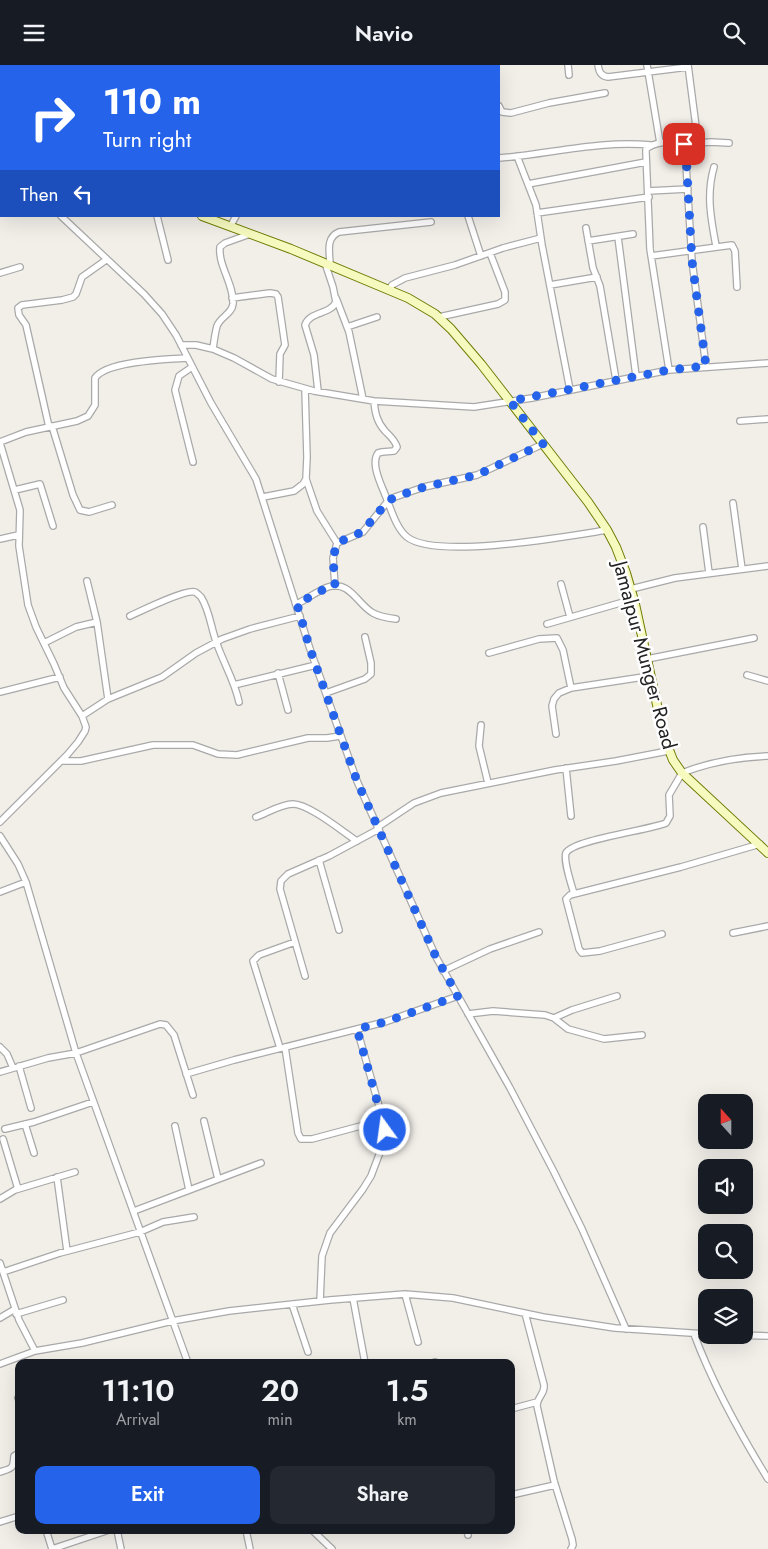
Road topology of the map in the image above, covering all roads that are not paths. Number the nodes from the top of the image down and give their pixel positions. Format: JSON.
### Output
{"nodes":[{"id":1,"x":568,"y":65,"type":"edge"},
{"id":2,"x":598,"y":65,"type":"edge"},
{"id":3,"x":647,"y":65,"type":"edge"},
{"id":4,"x":688,"y":66,"type":"edge"},
{"id":5,"x":648,"y":73,"type":"junction"},
{"id":6,"x":569,"y":75,"type":"dead end"},
{"id":7,"x":605,"y":93,"type":"dead end"},
{"id":8,"x":500,"y":108,"type":"edge"},
{"id":9,"x":698,"y":142,"type":"junction"},
{"id":10,"x":660,"y":143,"type":"junction"},
{"id":11,"x":729,"y":143,"type":"dead end"},
{"id":12,"x":684,"y":144,"type":"junction"},
{"id":13,"x":651,"y":145,"type":"junction"},
{"id":14,"x":517,"y":156,"type":"junction"},
{"id":15,"x":500,"y":157,"type":"edge"},
{"id":16,"x":646,"y":163,"type":"junction"},
{"id":17,"x":714,"y":167,"type":"dead end"},
{"id":18,"x":528,"y":184,"type":"junction"},
{"id":19,"x":688,"y":189,"type":"junction"},
{"id":20,"x":648,"y":194,"type":"junction"},
{"id":21,"x":537,"y":213,"type":"junction"},
{"id":22,"x":62,"y":217,"type":"edge"},
{"id":23,"x":157,"y":217,"type":"edge"},
{"id":24,"x":205,"y":217,"type":"edge"},
{"id":25,"x":235,"y":217,"type":"edge"},
{"id":26,"x":468,"y":217,"type":"edge"},
{"id":27,"x":431,"y":222,"type":"dead end"},
{"id":28,"x":230,"y":227,"type":"junction"},
{"id":29,"x":586,"y":228,"type":"dead end"},
{"id":30,"x":250,"y":234,"type":"junction"},
{"id":31,"x":633,"y":234,"type":"dead end"},
{"id":32,"x":618,"y":237,"type":"junction"},
{"id":33,"x":541,"y":238,"type":"junction"},
{"id":34,"x":588,"y":241,"type":"junction"},
{"id":35,"x":716,"y":247,"type":"junction"},
{"id":36,"x":691,"y":250,"type":"junction"},
{"id":37,"x":490,"y":253,"type":"junction"},
{"id":38,"x":481,"y":256,"type":"junction"},
{"id":39,"x":651,"y":256,"type":"junction"},
{"id":40,"x":106,"y":260,"type":"junction"},
{"id":41,"x":168,"y":260,"type":"dead end"},
{"id":42,"x":328,"y":264,"type":"junction"},
{"id":43,"x":20,"y":267,"type":"dead end"},
{"id":44,"x":0,"y":273,"type":"edge"},
{"id":45,"x":597,"y":277,"type":"junction"},
{"id":46,"x":550,"y":285,"type":"junction"},
{"id":47,"x":737,"y":287,"type":"dead end"},
{"id":48,"x":389,"y":290,"type":"junction"},
{"id":49,"x":336,"y":296,"type":"junction"},
{"id":50,"x":232,"y":298,"type":"junction"},
{"id":51,"x":377,"y":317,"type":"dead end"},
{"id":52,"x":439,"y":317,"type":"junction"},
{"id":53,"x":347,"y":327,"type":"junction"},
{"id":54,"x":181,"y":345,"type":"junction"},
{"id":55,"x":213,"y":349,"type":"junction"},
{"id":56,"x":187,"y":358,"type":"junction"},
{"id":57,"x":768,"y":363,"type":"edge"},
{"id":58,"x":706,"y":366,"type":"junction"},
{"id":59,"x":192,"y":367,"type":"junction"},
{"id":60,"x":669,"y":370,"type":"junction"},
{"id":61,"x":636,"y":376,"type":"junction"},
{"id":62,"x":616,"y":380,"type":"junction"},
{"id":63,"x":278,"y":382,"type":"junction"},
{"id":64,"x":305,"y":389,"type":"junction"},
{"id":65,"x":570,"y":390,"type":"junction"},
{"id":66,"x":318,"y":391,"type":"junction"},
{"id":67,"x":363,"y":399,"type":"junction"},
{"id":68,"x":374,"y":401,"type":"junction"},
{"id":69,"x":510,"y":401,"type":"junction"},
{"id":70,"x":768,"y":419,"type":"edge"},
{"id":71,"x":740,"y":421,"type":"dead end"},
{"id":72,"x":50,"y":426,"type":"junction"},
{"id":73,"x":0,"y":442,"type":"edge"},
{"id":74,"x":543,"y":444,"type":"junction"},
{"id":75,"x":193,"y":462,"type":"dead end"},
{"id":76,"x":306,"y":479,"type":"junction"},
{"id":77,"x":15,"y":490,"type":"junction"},
{"id":78,"x":263,"y":497,"type":"junction"},
{"id":79,"x":388,"y":501,"type":"junction"},
{"id":80,"x":733,"y":503,"type":"dead end"},
{"id":81,"x":112,"y":505,"type":"dead end"},
{"id":82,"x":53,"y":526,"type":"dead end"},
{"id":83,"x":703,"y":527,"type":"dead end"},
{"id":84,"x":607,"y":530,"type":"junction"},
{"id":85,"x":18,"y":535,"type":"junction"},
{"id":86,"x":0,"y":539,"type":"edge"},
{"id":87,"x":337,"y":543,"type":"junction"},
{"id":88,"x":768,"y":566,"type":"edge"},
{"id":89,"x":742,"y":569,"type":"junction"},
{"id":90,"x":709,"y":573,"type":"junction"},
{"id":91,"x":87,"y":581,"type":"dead end"},
{"id":92,"x":561,"y":584,"type":"dead end"},
{"id":93,"x":335,"y":586,"type":"junction"},
{"id":94,"x":631,"y":589,"type":"junction"},
{"id":95,"x":634,"y":599,"type":"junction"},
{"id":96,"x":297,"y":604,"type":"junction"},
{"id":97,"x":130,"y":616,"type":"dead end"},
{"id":98,"x":300,"y":616,"type":"junction"},
{"id":99,"x":570,"y":617,"type":"junction"},
{"id":100,"x":396,"y":619,"type":"dead end"},
{"id":101,"x":97,"y":623,"type":"junction"},
{"id":102,"x":547,"y":624,"type":"dead end"},
{"id":103,"x":365,"y":637,"type":"dead end"},
{"id":104,"x":754,"y":638,"type":"dead end"},
{"id":105,"x":216,"y":642,"type":"junction"},
{"id":106,"x":44,"y":643,"type":"junction"},
{"id":107,"x":489,"y":653,"type":"dead end"},
{"id":108,"x":647,"y":659,"type":"junction"},
{"id":109,"x":316,"y":665,"type":"junction"},
{"id":110,"x":278,"y":673,"type":"junction"},
{"id":111,"x":747,"y":675,"type":"dead end"},
{"id":112,"x":650,"y":676,"type":"junction"},
{"id":113,"x":60,"y":677,"type":"junction"},
{"id":114,"x":767,"y":680,"type":"edge"},
{"id":115,"x":234,"y":685,"type":"junction"},
{"id":116,"x":572,"y":688,"type":"junction"},
{"id":117,"x":0,"y":692,"type":"edge"},
{"id":118,"x":326,"y":693,"type":"junction"},
{"id":119,"x":108,"y":699,"type":"junction"},
{"id":120,"x":239,"y":702,"type":"dead end"},
{"id":121,"x":288,"y":710,"type":"dead end"},
{"id":122,"x":82,"y":717,"type":"junction"},
{"id":123,"x":481,"y":725,"type":"dead end"},
{"id":124,"x":556,"y":734,"type":"dead end"},
{"id":125,"x":340,"y":736,"type":"junction"},
{"id":126,"x":668,"y":751,"type":"junction"},
{"id":127,"x":768,"y":756,"type":"edge"},
{"id":128,"x":61,"y":761,"type":"junction"},
{"id":129,"x":566,"y":768,"type":"junction"},
{"id":130,"x":682,"y":773,"type":"junction"},
{"id":131,"x":488,"y":783,"type":"junction"},
{"id":132,"x":571,"y":816,"type":"dead end"},
{"id":133,"x":256,"y":817,"type":"dead end"},
{"id":134,"x":0,"y":822,"type":"edge"},
{"id":135,"x":379,"y":828,"type":"junction"},
{"id":136,"x":0,"y":836,"type":"edge"},
{"id":137,"x":357,"y":841,"type":"junction"},
{"id":138,"x":765,"y":848,"type":"edge"},
{"id":139,"x":319,"y":860,"type":"junction"},
{"id":140,"x":26,"y":882,"type":"junction"},
{"id":141,"x":0,"y":892,"type":"edge"},
{"id":142,"x":574,"y":894,"type":"junction"},
{"id":143,"x":768,"y":926,"type":"edge"},
{"id":144,"x":339,"y":930,"type":"dead end"},
{"id":145,"x":539,"y":932,"type":"dead end"},
{"id":146,"x":733,"y":933,"type":"dead end"},
{"id":147,"x":662,"y":934,"type":"dead end"},
{"id":148,"x":295,"y":942,"type":"junction"},
{"id":149,"x":443,"y":971,"type":"junction"},
{"id":150,"x":305,"y":975,"type":"dead end"},
{"id":151,"x":616,"y":995,"type":"dead end"},
{"id":152,"x":458,"y":996,"type":"junction"},
{"id":153,"x":468,"y":1014,"type":"junction"},
{"id":154,"x":554,"y":1017,"type":"junction"},
{"id":155,"x":357,"y":1029,"type":"junction"},
{"id":156,"x":642,"y":1035,"type":"dead end"},
{"id":157,"x":0,"y":1047,"type":"edge"},
{"id":158,"x":282,"y":1048,"type":"junction"},
{"id":159,"x":76,"y":1053,"type":"junction"},
{"id":160,"x":16,"y":1067,"type":"junction"},
{"id":161,"x":0,"y":1072,"type":"edge"},
{"id":162,"x":186,"y":1074,"type":"junction"},
{"id":163,"x":193,"y":1095,"type":"dead end"},
{"id":164,"x":93,"y":1102,"type":"junction"},
{"id":165,"x":31,"y":1108,"type":"dead end"},
{"id":166,"x":383,"y":1120,"type":"junction"},
{"id":167,"x":204,"y":1121,"type":"dead end"},
{"id":168,"x":25,"y":1124,"type":"junction"},
{"id":169,"x":175,"y":1126,"type":"dead end"},
{"id":170,"x":5,"y":1129,"type":"dead end"},
{"id":171,"x":3,"y":1139,"type":"dead end"},
{"id":172,"x":34,"y":1153,"type":"dead end"},
{"id":173,"x":261,"y":1163,"type":"dead end"},
{"id":174,"x":74,"y":1172,"type":"dead end"},
{"id":175,"x":58,"y":1177,"type":"junction"},
{"id":176,"x":218,"y":1179,"type":"junction"},
{"id":177,"x":18,"y":1189,"type":"junction"},
{"id":178,"x":189,"y":1190,"type":"junction"},
{"id":179,"x":0,"y":1199,"type":"edge"},
{"id":180,"x":134,"y":1211,"type":"junction"},
{"id":181,"x":194,"y":1217,"type":"dead end"},
{"id":182,"x":140,"y":1232,"type":"junction"},
{"id":183,"x":67,"y":1251,"type":"junction"},
{"id":184,"x":0,"y":1263,"type":"edge"},
{"id":185,"x":3,"y":1272,"type":"junction"},
{"id":186,"x":3,"y":1284,"type":"edge"},
{"id":187,"x":405,"y":1294,"type":"junction"},
{"id":188,"x":354,"y":1298,"type":"junction"},
{"id":189,"x":63,"y":1300,"type":"dead end"},
{"id":190,"x":320,"y":1301,"type":"junction"},
{"id":191,"x":292,"y":1304,"type":"junction"},
{"id":192,"x":16,"y":1311,"type":"junction"},
{"id":193,"x":525,"y":1313,"type":"junction"},
{"id":194,"x":0,"y":1318,"type":"edge"},
{"id":195,"x":172,"y":1321,"type":"junction"},
{"id":196,"x":626,"y":1329,"type":"junction"},
{"id":197,"x":694,"y":1334,"type":"junction"},
{"id":198,"x":698,"y":1334,"type":"edge"},
{"id":199,"x":753,"y":1336,"type":"edge"},
{"id":200,"x":768,"y":1336,"type":"edge"},
{"id":201,"x":418,"y":1342,"type":"dead end"},
{"id":202,"x":35,"y":1351,"type":"junction"},
{"id":203,"x":308,"y":1352,"type":"dead end"},
{"id":204,"x":186,"y":1359,"type":"edge"},
{"id":205,"x":364,"y":1359,"type":"edge"},
{"id":206,"x":0,"y":1364,"type":"edge"},
{"id":207,"x":537,"y":1402,"type":"junction"},
{"id":208,"x":515,"y":1408,"type":"edge"},
{"id":209,"x":15,"y":1455,"type":"edge"},
{"id":210,"x":765,"y":1469,"type":"edge"},
{"id":211,"x":0,"y":1472,"type":"edge"},
{"id":212,"x":768,"y":1479,"type":"edge"},
{"id":213,"x":555,"y":1485,"type":"junction"},
{"id":214,"x":515,"y":1494,"type":"edge"},
{"id":215,"x":15,"y":1517,"type":"edge"},
{"id":216,"x":0,"y":1522,"type":"edge"},
{"id":217,"x":47,"y":1534,"type":"edge"},
{"id":218,"x":97,"y":1534,"type":"edge"},
{"id":219,"x":118,"y":1534,"type":"edge"},
{"id":220,"x":247,"y":1534,"type":"edge"},
{"id":221,"x":316,"y":1534,"type":"edge"},
{"id":222,"x":52,"y":1549,"type":"edge"},
{"id":223,"x":122,"y":1549,"type":"edge"},
{"id":224,"x":250,"y":1549,"type":"edge"},
{"id":225,"x":332,"y":1549,"type":"edge"},
{"id":226,"x":571,"y":1549,"type":"edge"}],
"edges":[{"from":1,"to":6,"type":"street"},
{"from":2,"to":5,"type":"street"},
{"from":3,"to":5,"type":"street"},
{"from":4,"to":5,"type":"street"},
{"from":4,"to":9,"type":"street"},
{"from":5,"to":10,"type":"street"},
{"from":7,"to":8,"type":"street"},
{"from":9,"to":11,"type":"street"},
{"from":9,"to":12,"type":"street"},
{"from":10,"to":12,"type":"street"},
{"from":10,"to":13,"type":"street"},
{"from":12,"to":19,"type":"street"},
{"from":13,"to":14,"type":"street"},
{"from":13,"to":16,"type":"street"},
{"from":14,"to":15,"type":"street"},
{"from":14,"to":18,"type":"street"},
{"from":16,"to":18,"type":"street"},
{"from":16,"to":20,"type":"street"},
{"from":17,"to":35,"type":"street"},
{"from":18,"to":21,"type":"street"},
{"from":19,"to":20,"type":"street"},
{"from":19,"to":36,"type":"street"},
{"from":20,"to":21,"type":"street"},
{"from":20,"to":39,"type":"street"},
{"from":21,"to":33,"type":"street"},
{"from":22,"to":40,"type":"street"},
{"from":23,"to":41,"type":"street"},
{"from":24,"to":28,"type":"street","name":"Jamalpur Munger Road"},
{"from":25,"to":28,"type":"street"},
{"from":26,"to":38,"type":"street"},
{"from":27,"to":42,"type":"street"},
{"from":28,"to":30,"type":"street","name":"Jamalpur Munger Road"},
{"from":29,"to":34,"type":"street"},
{"from":30,"to":42,"type":"street","name":"Jamalpur Munger Road"},
{"from":30,"to":50,"type":"street"},
{"from":31,"to":32,"type":"street"},
{"from":32,"to":34,"type":"street"},
{"from":32,"to":61,"type":"street"},
{"from":33,"to":37,"type":"street"},
{"from":33,"to":46,"type":"street"},
{"from":34,"to":45,"type":"street"},
{"from":35,"to":36,"type":"street"},
{"from":35,"to":47,"type":"street"},
{"from":36,"to":39,"type":"street"},
{"from":36,"to":58,"type":"street"},
{"from":37,"to":38,"type":"street"},
{"from":37,"to":52,"type":"street"},
{"from":38,"to":48,"type":"street"},
{"from":39,"to":60,"type":"street"},
{"from":40,"to":54,"type":"street"},
{"from":40,"to":72,"type":"street"},
{"from":42,"to":48,"type":"street","name":"Jamalpur Munger Road"},
{"from":42,"to":49,"type":"street"},
{"from":43,"to":44,"type":"street"},
{"from":45,"to":46,"type":"street"},
{"from":45,"to":62,"type":"street"},
{"from":46,"to":65,"type":"street"},
{"from":48,"to":52,"type":"street","name":"Jamalpur Munger Road"},
{"from":49,"to":53,"type":"street"},
{"from":49,"to":66,"type":"street"},
{"from":50,"to":55,"type":"street"},
{"from":50,"to":63,"type":"street"},
{"from":51,"to":53,"type":"street"},
{"from":52,"to":69,"type":"street","name":"Jamalpur Munger Road"},
{"from":53,"to":67,"type":"street"},
{"from":54,"to":55,"type":"street"},
{"from":54,"to":56,"type":"street"},
{"from":55,"to":63,"type":"street"},
{"from":56,"to":59,"type":"street"},
{"from":56,"to":72,"type":"street"},
{"from":57,"to":58,"type":"street"},
{"from":58,"to":60,"type":"street"},
{"from":59,"to":75,"type":"street"},
{"from":59,"to":78,"type":"street"},
{"from":60,"to":61,"type":"street"},
{"from":61,"to":62,"type":"street"},
{"from":62,"to":65,"type":"street"},
{"from":63,"to":64,"type":"street"},
{"from":64,"to":66,"type":"street"},
{"from":64,"to":76,"type":"street"},
{"from":65,"to":69,"type":"street"},
{"from":66,"to":67,"type":"street"},
{"from":67,"to":68,"type":"street"},
{"from":68,"to":69,"type":"street"},
{"from":68,"to":79,"type":"street"},
{"from":69,"to":74,"type":"street","name":"Jamalpur Munger Road"},
{"from":70,"to":71,"type":"street"},
{"from":72,"to":73,"type":"street"},
{"from":72,"to":81,"type":"street"},
{"from":73,"to":77,"type":"street"},
{"from":74,"to":79,"type":"street"},
{"from":74,"to":84,"type":"street","name":"Jamalpur Munger Road"},
{"from":76,"to":78,"type":"street"},
{"from":76,"to":87,"type":"street"},
{"from":77,"to":82,"type":"street"},
{"from":77,"to":85,"type":"street"},
{"from":78,"to":96,"type":"street"},
{"from":79,"to":84,"type":"street"},
{"from":79,"to":87,"type":"street"},
{"from":80,"to":89,"type":"street"},
{"from":83,"to":90,"type":"street"},
{"from":84,"to":94,"type":"street","name":"Jamalpur Munger Road"},
{"from":85,"to":86,"type":"street"},
{"from":85,"to":106,"type":"street"},
{"from":87,"to":93,"type":"street"},
{"from":88,"to":89,"type":"street"},
{"from":89,"to":90,"type":"street"},
{"from":90,"to":94,"type":"street"},
{"from":91,"to":101,"type":"street"},
{"from":92,"to":99,"type":"street"},
{"from":93,"to":96,"type":"street"},
{"from":93,"to":100,"type":"street"},
{"from":94,"to":95,"type":"street","name":"Jamalpur Munger Road"},
{"from":95,"to":99,"type":"street"},
{"from":95,"to":108,"type":"street","name":"Jamalpur Munger Road"},
{"from":96,"to":98,"type":"street"},
{"from":97,"to":105,"type":"street"},
{"from":98,"to":105,"type":"street"},
{"from":98,"to":109,"type":"street"},
{"from":99,"to":102,"type":"street"},
{"from":101,"to":106,"type":"street"},
{"from":101,"to":119,"type":"street"},
{"from":103,"to":118,"type":"street"},
{"from":104,"to":108,"type":"street"},
{"from":105,"to":115,"type":"street"},
{"from":105,"to":119,"type":"street"},
{"from":106,"to":113,"type":"street"},
{"from":107,"to":116,"type":"street"},
{"from":108,"to":112,"type":"street","name":"Jamalpur Munger Road"},
{"from":109,"to":110,"type":"street"},
{"from":109,"to":118,"type":"street"},
{"from":110,"to":115,"type":"street"},
{"from":110,"to":121,"type":"street"},
{"from":111,"to":114,"type":"street"},
{"from":112,"to":116,"type":"street"},
{"from":112,"to":126,"type":"street","name":"Jamalpur Munger Road"},
{"from":113,"to":117,"type":"street"},
{"from":113,"to":122,"type":"street"},
{"from":115,"to":120,"type":"street"},
{"from":116,"to":124,"type":"street"},
{"from":118,"to":125,"type":"street"},
{"from":119,"to":122,"type":"street"},
{"from":122,"to":128,"type":"street"},
{"from":123,"to":131,"type":"street"},
{"from":125,"to":128,"type":"street"},
{"from":125,"to":135,"type":"street"},
{"from":126,"to":129,"type":"street"},
{"from":126,"to":130,"type":"street","name":"Jamalpur Munger Road"},
{"from":127,"to":130,"type":"street"},
{"from":128,"to":134,"type":"street"},
{"from":129,"to":131,"type":"street"},
{"from":129,"to":132,"type":"street"},
{"from":130,"to":138,"type":"street","name":"Jamalpur Munger Road"},
{"from":130,"to":142,"type":"street"},
{"from":131,"to":135,"type":"street"},
{"from":133,"to":137,"type":"street"},
{"from":135,"to":137,"type":"street"},
{"from":135,"to":149,"type":"street"},
{"from":136,"to":140,"type":"street"},
{"from":137,"to":139,"type":"street"},
{"from":138,"to":142,"type":"street"},
{"from":139,"to":144,"type":"street"},
{"from":139,"to":148,"type":"street"},
{"from":140,"to":141,"type":"street"},
{"from":140,"to":159,"type":"street"},
{"from":142,"to":147,"type":"street"},
{"from":143,"to":146,"type":"street"},
{"from":145,"to":149,"type":"street"},
{"from":148,"to":150,"type":"street"},
{"from":148,"to":158,"type":"street"},
{"from":149,"to":152,"type":"street"},
{"from":151,"to":154,"type":"street"},
{"from":152,"to":153,"type":"street"},
{"from":152,"to":155,"type":"street"},
{"from":153,"to":154,"type":"street"},
{"from":153,"to":196,"type":"street"},
{"from":154,"to":156,"type":"street"},
{"from":155,"to":158,"type":"street"},
{"from":155,"to":166,"type":"street"},
{"from":157,"to":160,"type":"street"},
{"from":158,"to":162,"type":"street"},
{"from":158,"to":166,"type":"street"},
{"from":159,"to":160,"type":"street"},
{"from":159,"to":162,"type":"street"},
{"from":159,"to":164,"type":"street"},
{"from":160,"to":161,"type":"street"},
{"from":160,"to":165,"type":"street"},
{"from":162,"to":163,"type":"street"},
{"from":164,"to":168,"type":"street"},
{"from":164,"to":180,"type":"street"},
{"from":166,"to":190,"type":"street"},
{"from":167,"to":176,"type":"street"},
{"from":168,"to":170,"type":"street"},
{"from":168,"to":172,"type":"street"},
{"from":169,"to":178,"type":"street"},
{"from":171,"to":177,"type":"street"},
{"from":173,"to":176,"type":"street"},
{"from":174,"to":175,"type":"street"},
{"from":175,"to":177,"type":"street"},
{"from":175,"to":183,"type":"street"},
{"from":176,"to":178,"type":"street"},
{"from":177,"to":179,"type":"street"},
{"from":178,"to":180,"type":"street"},
{"from":180,"to":182,"type":"street"},
{"from":181,"to":182,"type":"street"},
{"from":182,"to":183,"type":"street"},
{"from":182,"to":195,"type":"street"},
{"from":183,"to":185,"type":"street"},
{"from":184,"to":185,"type":"street"},
{"from":185,"to":186,"type":"street"},
{"from":186,"to":192,"type":"street"},
{"from":187,"to":188,"type":"street"},
{"from":187,"to":193,"type":"street"},
{"from":187,"to":201,"type":"street"},
{"from":188,"to":190,"type":"street"},
{"from":188,"to":205,"type":"street"},
{"from":189,"to":192,"type":"street"},
{"from":190,"to":191,"type":"street"},
{"from":191,"to":195,"type":"street"},
{"from":191,"to":203,"type":"street"},
{"from":192,"to":194,"type":"street"},
{"from":192,"to":202,"type":"street"},
{"from":193,"to":196,"type":"street"},
{"from":193,"to":207,"type":"street"},
{"from":195,"to":202,"type":"street"},
{"from":195,"to":204,"type":"street"},
{"from":196,"to":197,"type":"street"},
{"from":197,"to":198,"type":"street"},
{"from":197,"to":210,"type":"street"},
{"from":199,"to":200,"type":"street"},
{"from":202,"to":206,"type":"street"},
{"from":207,"to":208,"type":"street"},
{"from":207,"to":213,"type":"street"},
{"from":209,"to":211,"type":"street"},
{"from":210,"to":212,"type":"street"},
{"from":213,"to":214,"type":"street"},
{"from":213,"to":226,"type":"street"},
{"from":215,"to":216,"type":"street"},
{"from":217,"to":222,"type":"street"},
{"from":218,"to":222,"type":"street"},
{"from":219,"to":223,"type":"street"},
{"from":220,"to":224,"type":"street"},
{"from":221,"to":225,"type":"street"}]}
